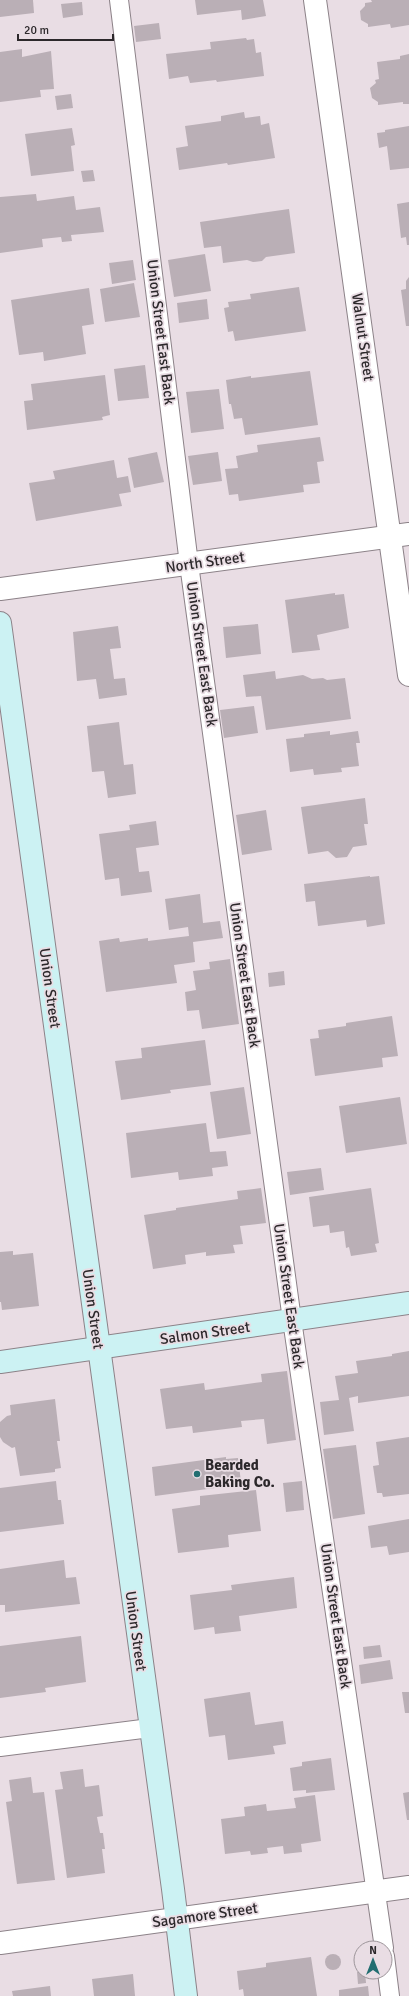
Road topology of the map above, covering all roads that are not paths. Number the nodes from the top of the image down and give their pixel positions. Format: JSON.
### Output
{"nodes":[{"id":1,"x":119,"y":0,"type":"edge"},
{"id":2,"x":315,"y":0,"type":"edge"},
{"id":3,"x":400,"y":535,"type":"edge"},
{"id":4,"x":189,"y":564,"type":"junction"},
{"id":5,"x":0,"y":589,"type":"edge"},
{"id":6,"x":0,"y":623,"type":"edge"},
{"id":7,"x":409,"y":675,"type":"edge"},
{"id":8,"x":409,"y":1303,"type":"edge"},
{"id":9,"x":292,"y":1320,"type":"junction"},
{"id":10,"x":98,"y":1348,"type":"junction"},
{"id":11,"x":0,"y":1362,"type":"edge"},
{"id":12,"x":150,"y":1728,"type":"junction"},
{"id":13,"x":0,"y":1747,"type":"edge"},
{"id":14,"x":409,"y":1887,"type":"edge"},
{"id":15,"x":377,"y":1892,"type":"junction"},
{"id":16,"x":177,"y":1919,"type":"junction"},
{"id":17,"x":383,"y":1940,"type":"edge"},
{"id":18,"x":0,"y":1943,"type":"edge"},
{"id":19,"x":388,"y":1980,"type":"edge"},
{"id":20,"x":186,"y":1996,"type":"edge"},
{"id":21,"x":390,"y":1996,"type":"edge"}],
"edges":[{"from":1,"to":4,"type":"lane","name":"Union Street East Back"},
{"from":2,"to":3,"type":"street","name":"Walnut Street"},
{"from":3,"to":4,"type":"street","name":"North Street"},
{"from":3,"to":7,"type":"street","name":"Walnut Street"},
{"from":4,"to":5,"type":"street","name":"North Street"},
{"from":4,"to":9,"type":"lane","name":"Union Street East Back"},
{"from":6,"to":10,"type":"street","name":"Union Street"},
{"from":8,"to":9,"type":"street","name":"Salmon Street"},
{"from":9,"to":10,"type":"street","name":"Salmon Street"},
{"from":9,"to":15,"type":"lane","name":"Union Street East Back"},
{"from":10,"to":11,"type":"street","name":"Salmon Street"},
{"from":10,"to":12,"type":"street","name":"Union Street"},
{"from":12,"to":13,"type":"lane"},
{"from":12,"to":16,"type":"street","name":"Union Street"},
{"from":14,"to":15,"type":"street","name":"Sagamore Street"},
{"from":15,"to":16,"type":"street","name":"Sagamore Street"},
{"from":15,"to":17,"type":"lane","name":"Union Street East Back"},
{"from":16,"to":18,"type":"street","name":"Sagamore Street"},
{"from":16,"to":20,"type":"street","name":"Union Street"},
{"from":19,"to":21,"type":"lane"}]}
